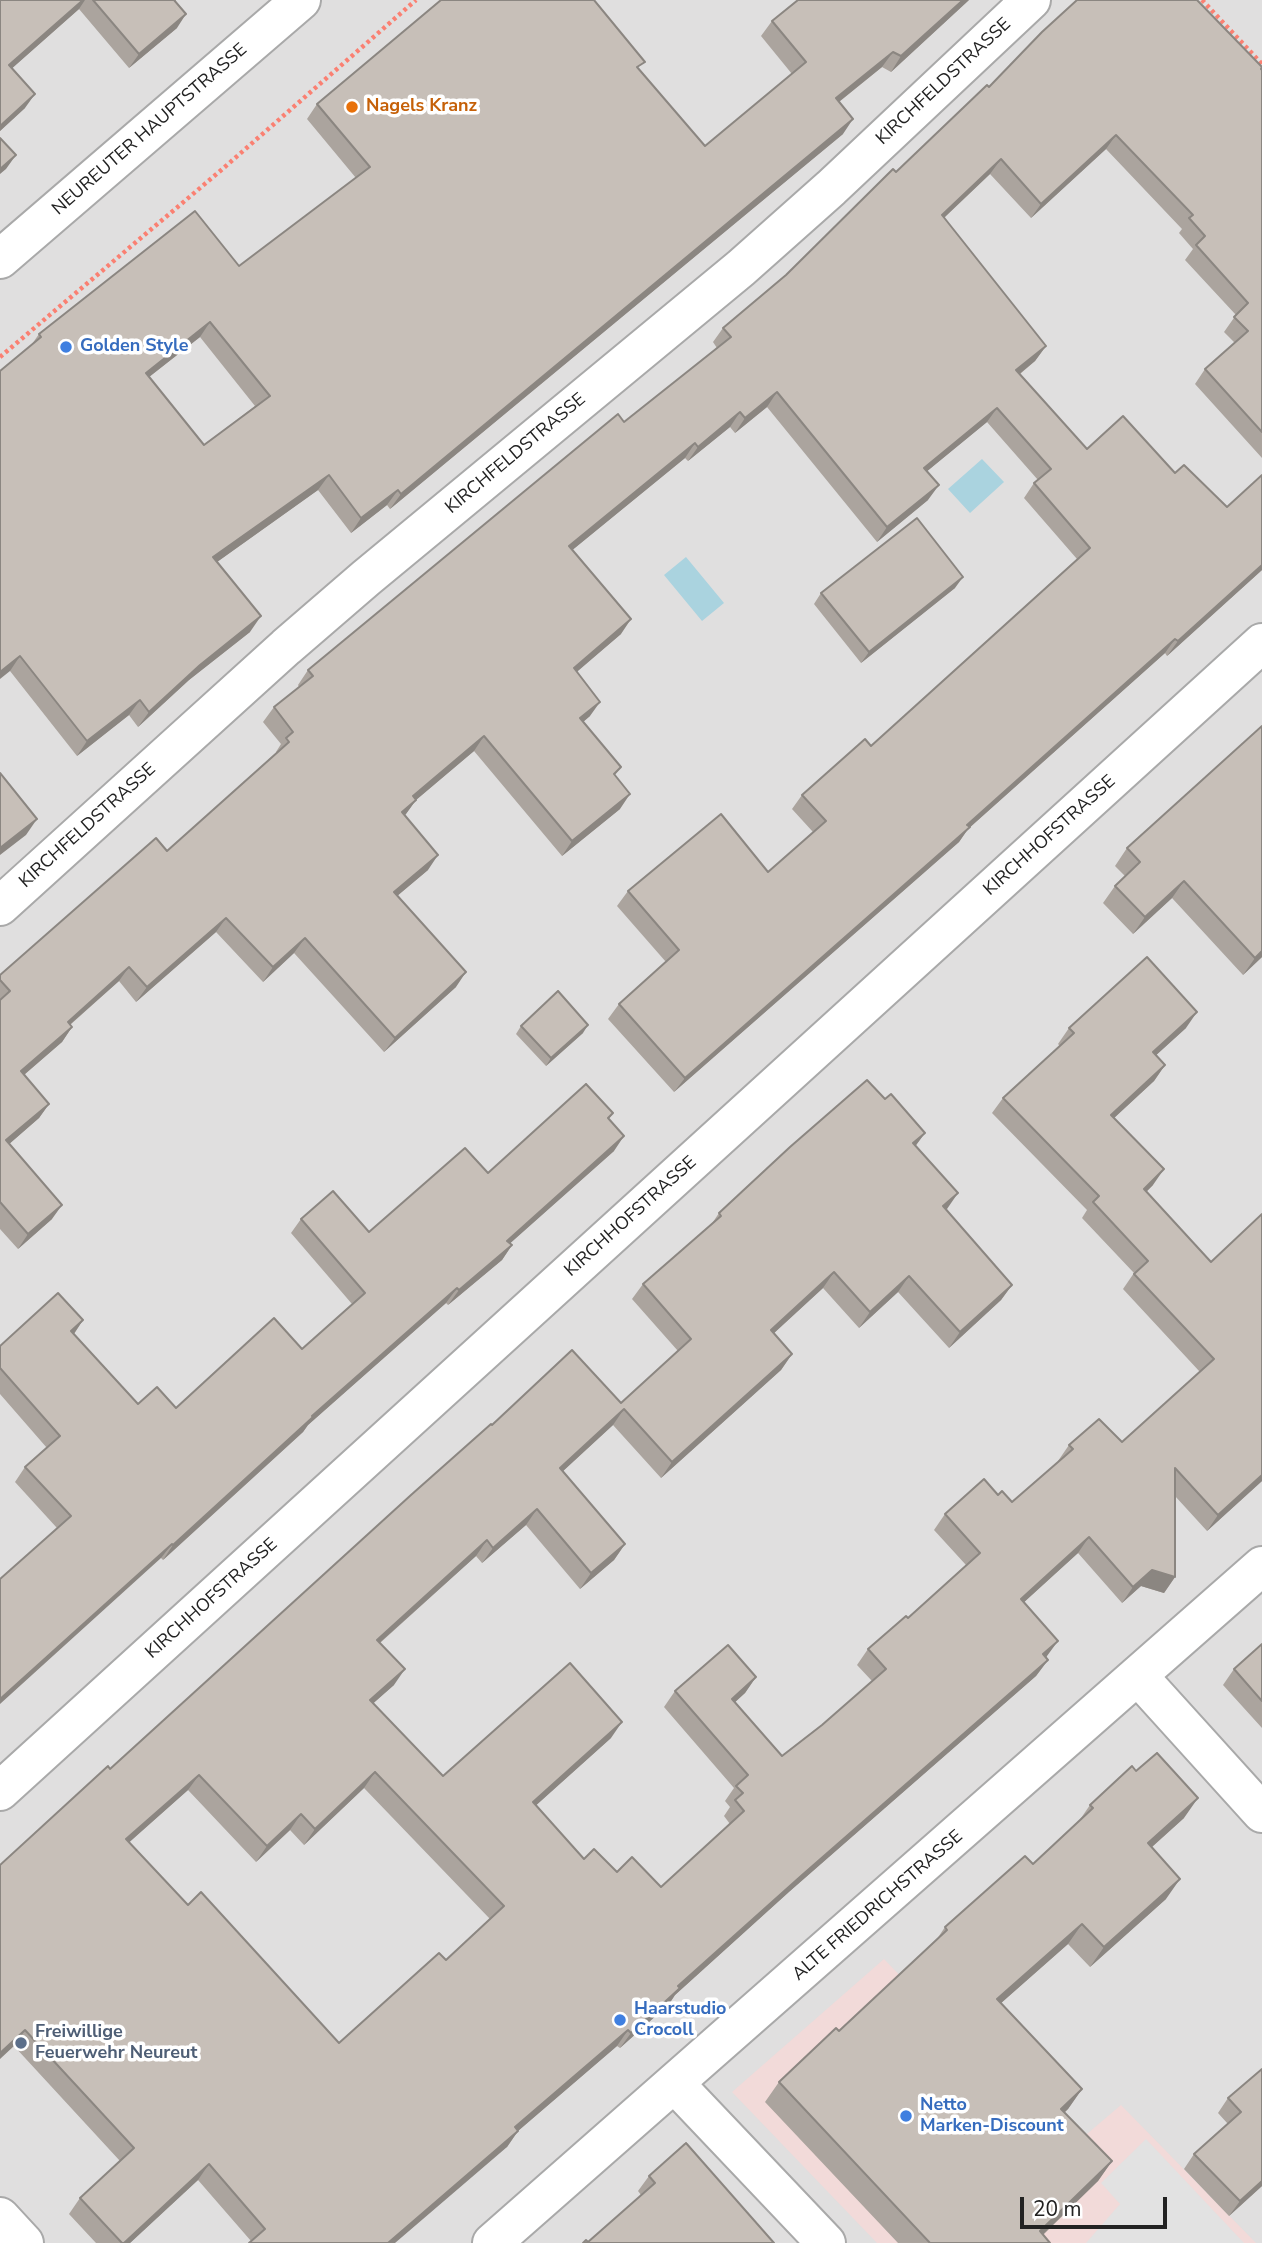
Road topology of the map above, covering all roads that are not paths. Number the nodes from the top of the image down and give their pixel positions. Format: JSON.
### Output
{"nodes":[{"id":1,"x":1031,"y":0,"type":"edge"},
{"id":2,"x":287,"y":4,"type":"edge"},
{"id":3,"x":0,"y":259,"type":"edge"},
{"id":4,"x":1262,"y":643,"type":"edge"},
{"id":5,"x":0,"y":906,"type":"edge"},
{"id":6,"x":1262,"y":1566,"type":"edge"},
{"id":7,"x":1138,"y":1676,"type":"junction"},
{"id":8,"x":0,"y":1791,"type":"edge"},
{"id":9,"x":1262,"y":1813,"type":"edge"},
{"id":10,"x":675,"y":2084,"type":"junction"},
{"id":11,"x":0,"y":2217,"type":"edge"},
{"id":12,"x":24,"y":2243,"type":"edge"},
{"id":13,"x":492,"y":2243,"type":"edge"},
{"id":14,"x":827,"y":2243,"type":"edge"}],
"edges":[{"from":1,"to":5,"type":"street","name":"KIRCHFELDSTRASSE"},
{"from":2,"to":3,"type":"street","name":"NEUREUTER HAUPTSTRASSE"},
{"from":4,"to":8,"type":"street","name":"KIRCHHOFSTRASSE"},
{"from":6,"to":7,"type":"street","name":"ALTE FRIEDRICHSTRASSE"},
{"from":7,"to":9,"type":"street"},
{"from":7,"to":10,"type":"street","name":"ALTE FRIEDRICHSTRASSE"},
{"from":10,"to":13,"type":"street","name":"ALTE FRIEDRICHSTRASSE"},
{"from":10,"to":14,"type":"street"},
{"from":11,"to":12,"type":"street"}]}
